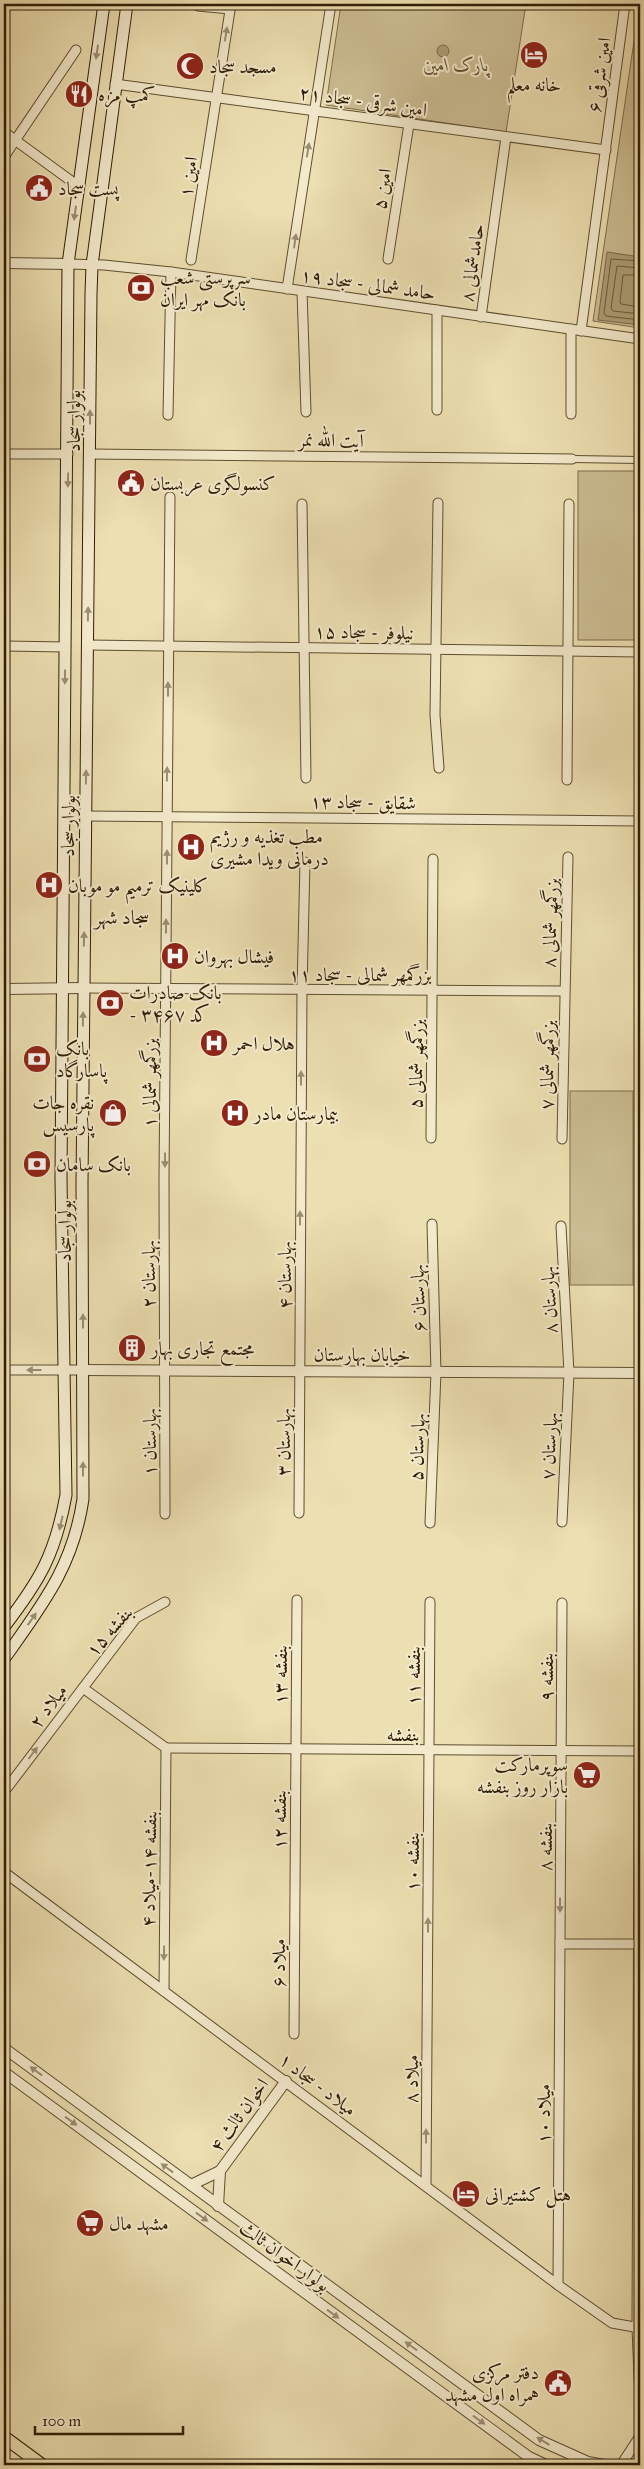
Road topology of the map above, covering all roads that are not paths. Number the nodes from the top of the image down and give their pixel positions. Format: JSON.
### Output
{"nodes":[{"id":1,"x":104,"y":4,"type":"edge"},
{"id":2,"x":127,"y":4,"type":"edge"},
{"id":3,"x":331,"y":4,"type":"edge"},
{"id":4,"x":627,"y":4,"type":"edge"},
{"id":5,"x":198,"y":6,"type":"dead end"},
{"id":6,"x":230,"y":6,"type":"edge"},
{"id":7,"x":640,"y":6,"type":"edge"},
{"id":8,"x":76,"y":50,"type":"dead end"},
{"id":9,"x":115,"y":84,"type":"junction"},
{"id":10,"x":216,"y":98,"type":"junction"},
{"id":11,"x":314,"y":111,"type":"junction"},
{"id":12,"x":409,"y":124,"type":"junction"},
{"id":13,"x":4,"y":132,"type":"edge"},
{"id":14,"x":506,"y":137,"type":"junction"},
{"id":15,"x":14,"y":139,"type":"junction"},
{"id":16,"x":606,"y":150,"type":"junction"},
{"id":17,"x":4,"y":157,"type":"edge"},
{"id":18,"x":78,"y":186,"type":"junction"},
{"id":19,"x":191,"y":260,"type":"dead end"},
{"id":20,"x":388,"y":260,"type":"dead end"},
{"id":21,"x":4,"y":263,"type":"edge"},
{"id":22,"x":68,"y":264,"type":"junction"},
{"id":23,"x":92,"y":265,"type":"junction"},
{"id":24,"x":171,"y":272,"type":"junction"},
{"id":25,"x":287,"y":289,"type":"junction"},
{"id":26,"x":302,"y":291,"type":"junction"},
{"id":27,"x":437,"y":310,"type":"junction"},
{"id":28,"x":481,"y":317,"type":"junction"},
{"id":29,"x":576,"y":330,"type":"junction"},
{"id":30,"x":640,"y":339,"type":"edge"},
{"id":31,"x":437,"y":410,"type":"dead end"},
{"id":32,"x":306,"y":412,"type":"dead end"},
{"id":33,"x":571,"y":414,"type":"dead end"},
{"id":34,"x":168,"y":415,"type":"dead end"},
{"id":35,"x":4,"y":454,"type":"edge"},
{"id":36,"x":68,"y":454,"type":"junction"},
{"id":37,"x":90,"y":454,"type":"junction"},
{"id":38,"x":572,"y":459,"type":"joint"},
{"id":39,"x":640,"y":460,"type":"edge"},
{"id":40,"x":170,"y":497,"type":"dead end"},
{"id":41,"x":438,"y":503,"type":"dead end"},
{"id":42,"x":302,"y":504,"type":"dead end"},
{"id":43,"x":569,"y":504,"type":"dead end"},
{"id":44,"x":88,"y":645,"type":"junction"},
{"id":45,"x":4,"y":646,"type":"edge"},
{"id":46,"x":65,"y":646,"type":"junction"},
{"id":47,"x":168,"y":646,"type":"junction"},
{"id":48,"x":303,"y":648,"type":"junction"},
{"id":49,"x":436,"y":649,"type":"junction"},
{"id":50,"x":568,"y":651,"type":"junction"},
{"id":51,"x":640,"y":652,"type":"edge"},
{"id":52,"x":438,"y":768,"type":"dead end"},
{"id":53,"x":306,"y":778,"type":"dead end"},
{"id":54,"x":567,"y":780,"type":"dead end"},
{"id":55,"x":86,"y":816,"type":"junction"},
{"id":56,"x":167,"y":816,"type":"junction"},
{"id":57,"x":640,"y":821,"type":"edge"},
{"id":58,"x":568,"y":857,"type":"dead end"},
{"id":59,"x":433,"y":859,"type":"dead end"},
{"id":60,"x":305,"y":862,"type":"dead end"},
{"id":61,"x":84,"y":988,"type":"junction"},
{"id":62,"x":4,"y":989,"type":"edge"},
{"id":63,"x":63,"y":989,"type":"junction"},
{"id":64,"x":166,"y":989,"type":"junction"},
{"id":65,"x":302,"y":990,"type":"junction"},
{"id":66,"x":433,"y":990,"type":"junction"},
{"id":67,"x":564,"y":991,"type":"junction"},
{"id":68,"x":431,"y":1138,"type":"dead end"},
{"id":69,"x":562,"y":1139,"type":"dead end"},
{"id":70,"x":164,"y":1178,"type":"joint"},
{"id":71,"x":432,"y":1224,"type":"dead end"},
{"id":72,"x":561,"y":1226,"type":"dead end"},
{"id":73,"x":4,"y":1370,"type":"edge"},
{"id":74,"x":64,"y":1370,"type":"junction"},
{"id":75,"x":83,"y":1370,"type":"junction"},
{"id":76,"x":164,"y":1371,"type":"junction"},
{"id":77,"x":299,"y":1371,"type":"junction"},
{"id":78,"x":436,"y":1372,"type":"junction"},
{"id":79,"x":569,"y":1372,"type":"junction"},
{"id":80,"x":640,"y":1373,"type":"edge"},
{"id":81,"x":299,"y":1513,"type":"dead end"},
{"id":82,"x":165,"y":1514,"type":"dead end"},
{"id":83,"x":562,"y":1522,"type":"dead end"},
{"id":84,"x":430,"y":1523,"type":"dead end"},
{"id":85,"x":640,"y":1548,"type":"edge"},
{"id":86,"x":640,"y":1562,"type":"edge"},
{"id":87,"x":297,"y":1600,"type":"dead end"},
{"id":88,"x":165,"y":1602,"type":"dead end"},
{"id":89,"x":430,"y":1602,"type":"dead end"},
{"id":90,"x":562,"y":1603,"type":"dead end"},
{"id":91,"x":4,"y":1627,"type":"edge"},
{"id":92,"x":4,"y":1659,"type":"edge"},
{"id":93,"x":83,"y":1688,"type":"junction"},
{"id":94,"x":166,"y":1748,"type":"junction"},
{"id":95,"x":296,"y":1749,"type":"junction"},
{"id":96,"x":429,"y":1750,"type":"junction"},
{"id":97,"x":562,"y":1751,"type":"junction"},
{"id":98,"x":640,"y":1751,"type":"edge"},
{"id":99,"x":4,"y":1792,"type":"edge"},
{"id":100,"x":4,"y":1872,"type":"edge"},
{"id":101,"x":295,"y":1892,"type":"joint"},
{"id":102,"x":560,"y":1944,"type":"junction"},
{"id":103,"x":639,"y":1944,"type":"edge"},
{"id":104,"x":427,"y":1974,"type":"joint"},
{"id":105,"x":164,"y":1991,"type":"junction"},
{"id":106,"x":294,"y":2034,"type":"dead end"},
{"id":107,"x":4,"y":2048,"type":"edge"},
{"id":108,"x":4,"y":2072,"type":"edge"},
{"id":109,"x":286,"y":2081,"type":"junction"},
{"id":110,"x":639,"y":2135,"type":"edge"},
{"id":111,"x":220,"y":2171,"type":"junction"},
{"id":112,"x":426,"y":2184,"type":"junction"},
{"id":113,"x":190,"y":2185,"type":"junction"},
{"id":114,"x":218,"y":2206,"type":"junction"},
{"id":115,"x":230,"y":2215,"type":"junction"},
{"id":116,"x":219,"y":2230,"type":"junction"},
{"id":117,"x":558,"y":2285,"type":"junction"},
{"id":118,"x":639,"y":2328,"type":"edge"},
{"id":119,"x":640,"y":2399,"type":"edge"},
{"id":120,"x":640,"y":2436,"type":"edge"},
{"id":121,"x":4,"y":2437,"type":"edge"},
{"id":122,"x":42,"y":2465,"type":"edge"},
{"id":123,"x":546,"y":2465,"type":"edge"},
{"id":124,"x":604,"y":2465,"type":"edge"},
{"id":125,"x":621,"y":2465,"type":"edge"}],
"edges":[{"from":1,"to":18,"type":"main road","name":"بولوار سجاد","one_way":true},
{"from":2,"to":9,"type":"main road","name":"بولوار سجاد"},
{"from":3,"to":11,"type":"street"},
{"from":4,"to":7,"type":"street"},
{"from":4,"to":16,"type":"street","name":"امین شرقی ۶"},
{"from":5,"to":6,"type":"street"},
{"from":10,"to":6,"type":"street","name":"امین ۱","one_way":true},
{"from":8,"to":15,"type":"street"},
{"from":9,"to":10,"type":"street","name":"امین شرقی - سجاد ۲۱"},
{"from":9,"to":23,"type":"main road","name":"بولوار سجاد"},
{"from":10,"to":11,"type":"street","name":"امین شرقی - سجاد ۲۱"},
{"from":10,"to":19,"type":"street","name":"امین ۱"},
{"from":11,"to":12,"type":"street","name":"امین شرقی - سجاد ۲۱"},
{"from":25,"to":11,"type":"street","one_way":true},
{"from":12,"to":14,"type":"street","name":"امین شرقی - سجاد ۲۱"},
{"from":12,"to":20,"type":"street","name":"امین ۵"},
{"from":13,"to":15,"type":"street"},
{"from":14,"to":16,"type":"street","name":"امین شرقی - سجاد ۲۱"},
{"from":14,"to":28,"type":"street","name":"حامدشمالی ۸"},
{"from":15,"to":17,"type":"street"},
{"from":15,"to":18,"type":"street"},
{"from":16,"to":29,"type":"street","name":"امین شرقی ۶"},
{"from":18,"to":22,"type":"main road","name":"بولوار سجاد","one_way":true},
{"from":21,"to":22,"type":"street"},
{"from":22,"to":23,"type":"street","name":"حامد شمالی - سجاد ۱۹"},
{"from":22,"to":36,"type":"main road","name":"بولوار سجاد"},
{"from":23,"to":24,"type":"street","name":"حامد شمالی - سجاد ۱۹"},
{"from":37,"to":23,"type":"main road","name":"بولوار سجاد","one_way":true},
{"from":24,"to":25,"type":"street","name":"حامد شمالی - سجاد ۱۹"},
{"from":24,"to":34,"type":"street"},
{"from":25,"to":26,"type":"street","name":"حامد شمالی - سجاد ۱۹"},
{"from":26,"to":27,"type":"street","name":"حامد شمالی - سجاد ۱۹"},
{"from":26,"to":32,"type":"street"},
{"from":27,"to":28,"type":"street","name":"حامد شمالی - سجاد ۱۹"},
{"from":27,"to":31,"type":"street"},
{"from":28,"to":29,"type":"street","name":"حامد شمالی - سجاد ۱۹"},
{"from":29,"to":30,"type":"street","name":"حامد شمالی - سجاد ۱۹"},
{"from":29,"to":33,"type":"street","name":"امین شرقی ۶"},
{"from":35,"to":36,"type":"street"},
{"from":36,"to":46,"type":"main road","name":"بولوار سجاد","one_way":true},
{"from":37,"to":38,"type":"street","name":"آیت الله نمر"},
{"from":44,"to":37,"type":"main road","name":"بولوار سجاد","one_way":true},
{"from":38,"to":39,"type":"street"},
{"from":40,"to":47,"type":"street","name":"بزرگمهر شمالی ۱"},
{"from":41,"to":49,"type":"street"},
{"from":42,"to":48,"type":"street"},
{"from":43,"to":50,"type":"street"},
{"from":44,"to":47,"type":"street","name":"نیلوفر - سجاد ۱۵"},
{"from":55,"to":44,"type":"main road","name":"بولوار سجاد","one_way":true},
{"from":45,"to":46,"type":"street"},
{"from":46,"to":63,"type":"main road","name":"بولوار سجاد","one_way":true},
{"from":47,"to":48,"type":"street","name":"نیلوفر - سجاد ۱۵"},
{"from":56,"to":47,"type":"street","name":"بزرگمهر شمالی ۱","one_way":true},
{"from":48,"to":49,"type":"street","name":"نیلوفر - سجاد ۱۵"},
{"from":48,"to":53,"type":"street"},
{"from":49,"to":50,"type":"street","name":"نیلوفر - سجاد ۱۵"},
{"from":49,"to":52,"type":"street"},
{"from":50,"to":51,"type":"street","name":"نیلوفر - سجاد ۱۵"},
{"from":50,"to":54,"type":"street"},
{"from":55,"to":56,"type":"street","name":"شقایق - سجاد ۱۳"},
{"from":61,"to":55,"type":"main road","name":"بولوار سجاد","one_way":true},
{"from":56,"to":57,"type":"street","name":"شقایق - سجاد ۱۳"},
{"from":64,"to":56,"type":"street","name":"بزرگمهر شمالی ۱","one_way":true},
{"from":58,"to":67,"type":"street","name":"بزرگمهر شمالی ۸"},
{"from":59,"to":66,"type":"street","name":"بزرگمهر شمالی ۵"},
{"from":60,"to":65,"type":"street","name":"بهارستان ۴"},
{"from":61,"to":63,"type":"street"},
{"from":61,"to":64,"type":"street","name":"بزرگمهر شمالی - سجاد ۱۱"},
{"from":75,"to":61,"type":"main road","name":"بولوار سجاد","one_way":true},
{"from":62,"to":63,"type":"street"},
{"from":63,"to":74,"type":"main road","name":"بولوار سجاد"},
{"from":64,"to":65,"type":"street","name":"بزرگمهر شمالی - سجاد ۱۱"},
{"from":64,"to":70,"type":"street","name":"بزرگمهر شمالی ۱","one_way":true},
{"from":65,"to":66,"type":"street","name":"بزرگمهر شمالی - سجاد ۱۱"},
{"from":77,"to":65,"type":"street","name":"بهارستان ۴","one_way":true},
{"from":66,"to":67,"type":"street","name":"بزرگمهر شمالی - سجاد ۱۱"},
{"from":66,"to":68,"type":"street","name":"بزرگمهر شمالی ۵"},
{"from":67,"to":69,"type":"street","name":"بزرگمهر شمالی ۷"},
{"from":70,"to":76,"type":"street","name":"بهارستان ۲"},
{"from":71,"to":78,"type":"street","name":"بهارستان ۶"},
{"from":72,"to":79,"type":"street","name":"بهارستان ۸"},
{"from":74,"to":73,"type":"street","one_way":true},
{"from":74,"to":75,"type":"street"},
{"from":74,"to":91,"type":"main road","name":"بولوار سجاد","one_way":true},
{"from":75,"to":76,"type":"street","name":"خیابان بهارستان"},
{"from":92,"to":75,"type":"main road","name":"بولوار سجاد","one_way":true},
{"from":76,"to":77,"type":"street","name":"خیابان بهارستان"},
{"from":76,"to":82,"type":"street","name":"بهارستان ۱"},
{"from":77,"to":78,"type":"street","name":"خیابان بهارستان"},
{"from":77,"to":81,"type":"street","name":"بهارستان ۳"},
{"from":78,"to":79,"type":"street","name":"خیابان بهارستان"},
{"from":78,"to":84,"type":"street","name":"بهارستان ۵"},
{"from":79,"to":80,"type":"street","name":"خیابان بهارستان"},
{"from":79,"to":83,"type":"street","name":"بهارستان ۷"},
{"from":85,"to":86,"type":"street"},
{"from":86,"to":98,"type":"street"},
{"from":87,"to":95,"type":"street","name":"بنفشه ۱۳"},
{"from":88,"to":93,"type":"street","name":"بنفشه ۱۵"},
{"from":89,"to":96,"type":"street","name":"بنفشه ۱۱"},
{"from":90,"to":97,"type":"street","name":"بنفشه ۹"},
{"from":93,"to":94,"type":"street"},
{"from":99,"to":93,"type":"street","name":"میلاد ۲","one_way":true},
{"from":94,"to":95,"type":"street","name":"بنفشه"},
{"from":94,"to":105,"type":"street","name":"بنفشه ۱۴-میلاد ۴","one_way":true},
{"from":95,"to":96,"type":"street","name":"بنفشه"},
{"from":95,"to":101,"type":"street","name":"بنفشه ۱۲"},
{"from":96,"to":97,"type":"street","name":"بنفشه"},
{"from":104,"to":96,"type":"street","name":"بنفشه ۱۰","one_way":true},
{"from":97,"to":98,"type":"street","name":"بنفشه"},
{"from":97,"to":102,"type":"street","name":"بنفشه ۸","one_way":true},
{"from":98,"to":103,"type":"street"},
{"from":100,"to":105,"type":"street","name":"میلاد - سجاد ۱"},
{"from":101,"to":106,"type":"street","name":"میلاد ۶"},
{"from":102,"to":103,"type":"street"},
{"from":102,"to":117,"type":"street","name":"میلاد ۱۰"},
{"from":103,"to":110,"type":"street"},
{"from":112,"to":104,"type":"street","name":"میلاد ۸","one_way":true},
{"from":105,"to":109,"type":"street","name":"میلاد - سجاد ۱"},
{"from":113,"to":107,"type":"street","one_way":true},
{"from":108,"to":116,"type":"street","name":"بولوار اخوان ثالث","one_way":true},
{"from":109,"to":111,"type":"street","name":"اخوان ثالث ۴"},
{"from":109,"to":112,"type":"street","name":"میلاد - سجاد ۱"},
{"from":110,"to":118,"type":"street"},
{"from":111,"to":113,"type":"street","name":"اخوان ثالث ۴"},
{"from":111,"to":114,"type":"street","name":"اخوان ثالث ۴"},
{"from":112,"to":117,"type":"street","name":"میلاد - سجاد ۱"},
{"from":113,"to":114,"type":"street"},
{"from":114,"to":115,"type":"street"},
{"from":115,"to":116,"type":"street"},
{"from":124,"to":115,"type":"street","one_way":true},
{"from":116,"to":123,"type":"street","name":"بولوار اخوان ثالث","one_way":true},
{"from":117,"to":118,"type":"street","name":"میلاد - سجاد ۱"},
{"from":118,"to":119,"type":"street"},
{"from":120,"to":125,"type":"street"},
{"from":121,"to":122,"type":"main road"}]}
